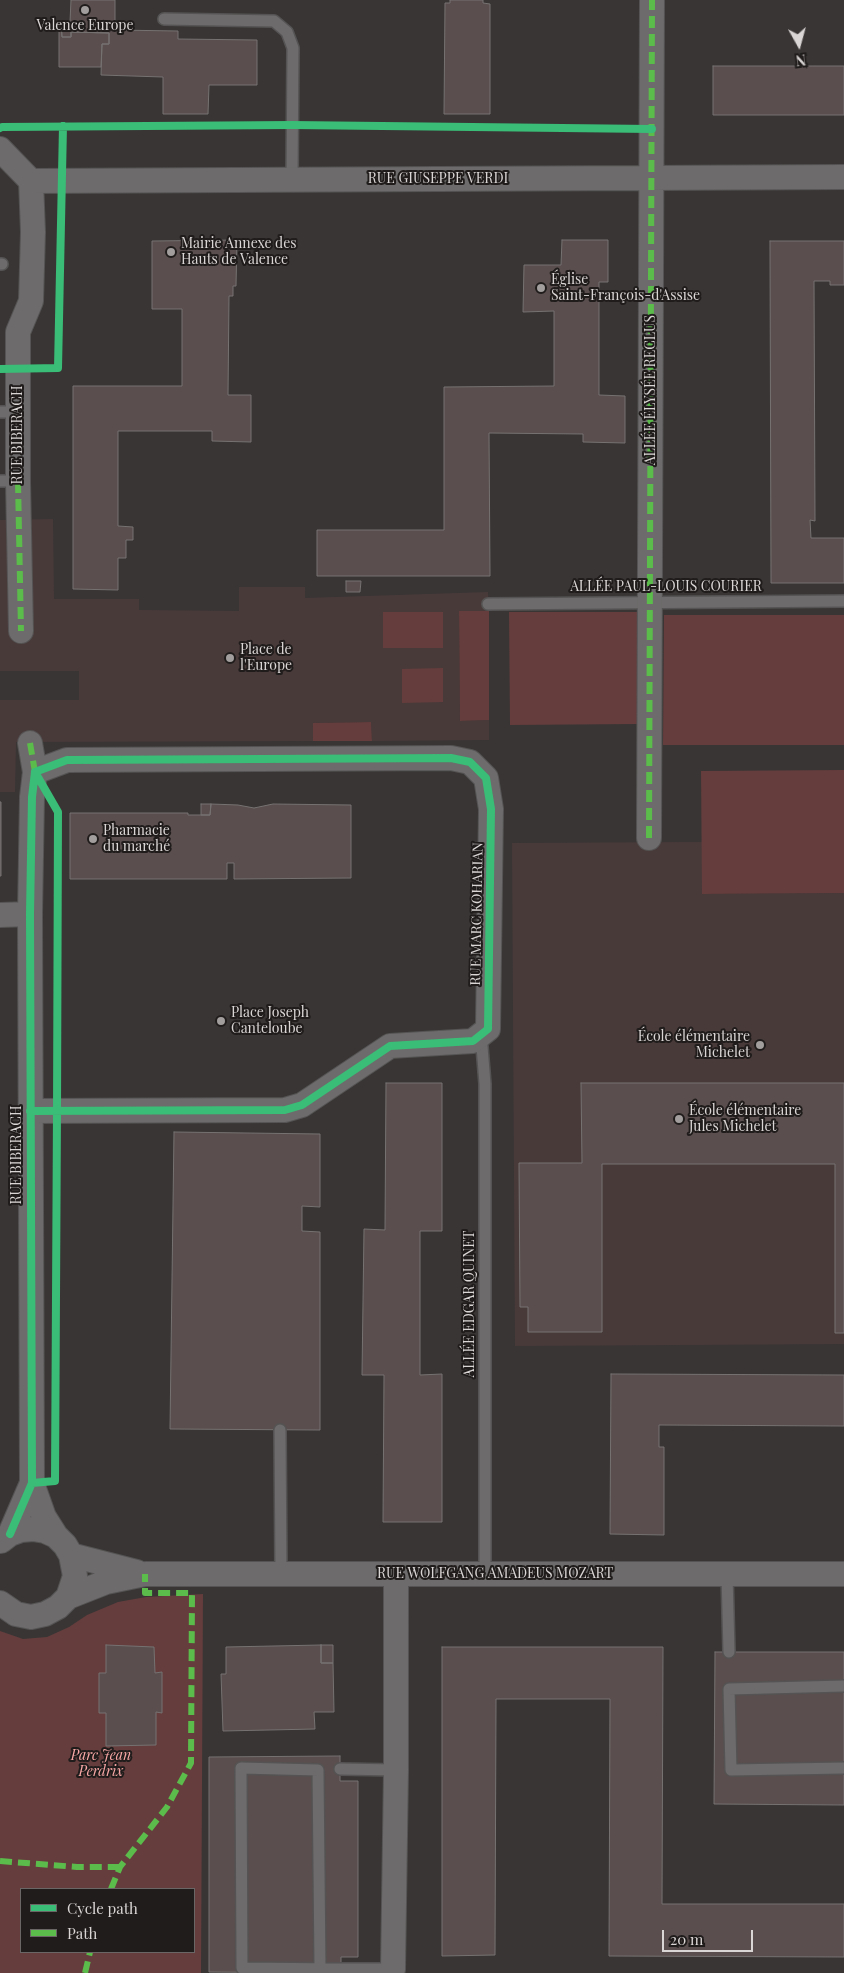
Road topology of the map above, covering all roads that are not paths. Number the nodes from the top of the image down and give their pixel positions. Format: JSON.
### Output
{"nodes":[{"id":1,"x":652,"y":0,"type":"edge"},
{"id":2,"x":164,"y":20,"type":"dead end"},
{"id":3,"x":0,"y":149,"type":"edge"},
{"id":4,"x":652,"y":178,"type":"junction"},
{"id":5,"x":844,"y":178,"type":"edge"},
{"id":6,"x":292,"y":180,"type":"junction"},
{"id":7,"x":32,"y":181,"type":"junction"},
{"id":8,"x":9,"y":332,"type":"edge"},
{"id":9,"x":9,"y":412,"type":"edge"},
{"id":10,"x":9,"y":481,"type":"edge"},
{"id":11,"x":844,"y":601,"type":"edge"},
{"id":12,"x":651,"y":602,"type":"junction"},
{"id":13,"x":488,"y":604,"type":"dead end"},
{"id":14,"x":21,"y":631,"type":"dead end"},
{"id":15,"x":30,"y":743,"type":"dead end"},
{"id":16,"x":35,"y":772,"type":"junction"},
{"id":17,"x":649,"y":838,"type":"dead end"},
{"id":18,"x":30,"y":914,"type":"junction"},
{"id":19,"x":0,"y":915,"type":"edge"},
{"id":20,"x":481,"y":1034,"type":"junction"},
{"id":21,"x":30,"y":1111,"type":"junction"},
{"id":22,"x":280,"y":1430,"type":"dead end"},
{"id":23,"x":32,"y":1483,"type":"junction"},
{"id":24,"x":56,"y":1536,"type":"junction"},
{"id":25,"x":5,"y":1538,"type":"edge"},
{"id":26,"x":71,"y":1555,"type":"junction"},
{"id":27,"x":145,"y":1574,"type":"junction"},
{"id":28,"x":281,"y":1574,"type":"junction"},
{"id":29,"x":396,"y":1574,"type":"junction"},
{"id":30,"x":485,"y":1574,"type":"junction"},
{"id":31,"x":726,"y":1574,"type":"junction"},
{"id":32,"x":844,"y":1574,"type":"edge"},
{"id":33,"x":68,"y":1597,"type":"junction"},
{"id":34,"x":0,"y":1603,"type":"edge"},
{"id":35,"x":729,"y":1652,"type":"dead end"},
{"id":36,"x":844,"y":1686,"type":"edge"},
{"id":37,"x":844,"y":1768,"type":"edge"},
{"id":38,"x":340,"y":1769,"type":"dead end"},
{"id":39,"x":396,"y":1770,"type":"junction"},
{"id":40,"x":320,"y":1968,"type":"junction"},
{"id":41,"x":393,"y":1971,"type":"edge"}],
"edges":[{"from":1,"to":4,"type":"street","name":"ALLÉE ÉLYSÉE RECLUS"},
{"from":2,"to":6,"type":"lane"},
{"from":3,"to":7,"type":"street"},
{"from":4,"to":5,"type":"street","name":"RUE GIUSEPPE VERDI"},
{"from":4,"to":6,"type":"street","name":"RUE GIUSEPPE VERDI"},
{"from":4,"to":12,"type":"street","name":"ALLÉE ÉLYSÉE RECLUS"},
{"from":6,"to":7,"type":"street","name":"RUE GIUSEPPE VERDI"},
{"from":7,"to":8,"type":"street","name":"RUE BIBERACH"},
{"from":8,"to":9,"type":"street","name":"RUE BIBERACH"},
{"from":9,"to":10,"type":"street","name":"RUE BIBERACH"},
{"from":10,"to":14,"type":"street","name":"RUE BIBERACH"},
{"from":11,"to":12,"type":"lane","name":"ALLÉE PAUL-LOUIS COURIER"},
{"from":12,"to":13,"type":"lane","name":"ALLÉE PAUL-LOUIS COURIER"},
{"from":12,"to":17,"type":"street","name":"ALLÉE ÉLYSÉE RECLUS"},
{"from":15,"to":16,"type":"street","name":"RUE BIBERACH"},
{"from":16,"to":18,"type":"street","name":"RUE BIBERACH"},
{"from":16,"to":20,"type":"street","name":"RUE MARC KOHARIAN"},
{"from":18,"to":19,"type":"street"},
{"from":18,"to":21,"type":"street","name":"RUE BIBERACH"},
{"from":20,"to":21,"type":"street"},
{"from":20,"to":30,"type":"lane","name":"ALLÉE EDGAR QUINET"},
{"from":21,"to":23,"type":"street","name":"RUE BIBERACH"},
{"from":22,"to":28,"type":"lane"},
{"from":23,"to":24,"type":"street"},
{"from":23,"to":25,"type":"street","name":"RUE BIBERACH"},
{"from":24,"to":25,"type":"street"},
{"from":24,"to":26,"type":"street"},
{"from":26,"to":27,"type":"street"},
{"from":26,"to":33,"type":"street"},
{"from":27,"to":28,"type":"street","name":"RUE WOLFGANG AMADEUS MOZART"},
{"from":27,"to":33,"type":"street"},
{"from":28,"to":29,"type":"street","name":"RUE WOLFGANG AMADEUS MOZART"},
{"from":29,"to":30,"type":"street","name":"RUE WOLFGANG AMADEUS MOZART"},
{"from":29,"to":39,"type":"street"},
{"from":30,"to":31,"type":"street","name":"RUE WOLFGANG AMADEUS MOZART"},
{"from":31,"to":32,"type":"street","name":"RUE WOLFGANG AMADEUS MOZART"},
{"from":31,"to":35,"type":"lane"},
{"from":33,"to":34,"type":"street"},
{"from":36,"to":37,"type":"lane"},
{"from":38,"to":39,"type":"lane"},
{"from":39,"to":41,"type":"street"},
{"from":40,"to":40,"type":"lane"},
{"from":40,"to":41,"type":"lane"}]}
